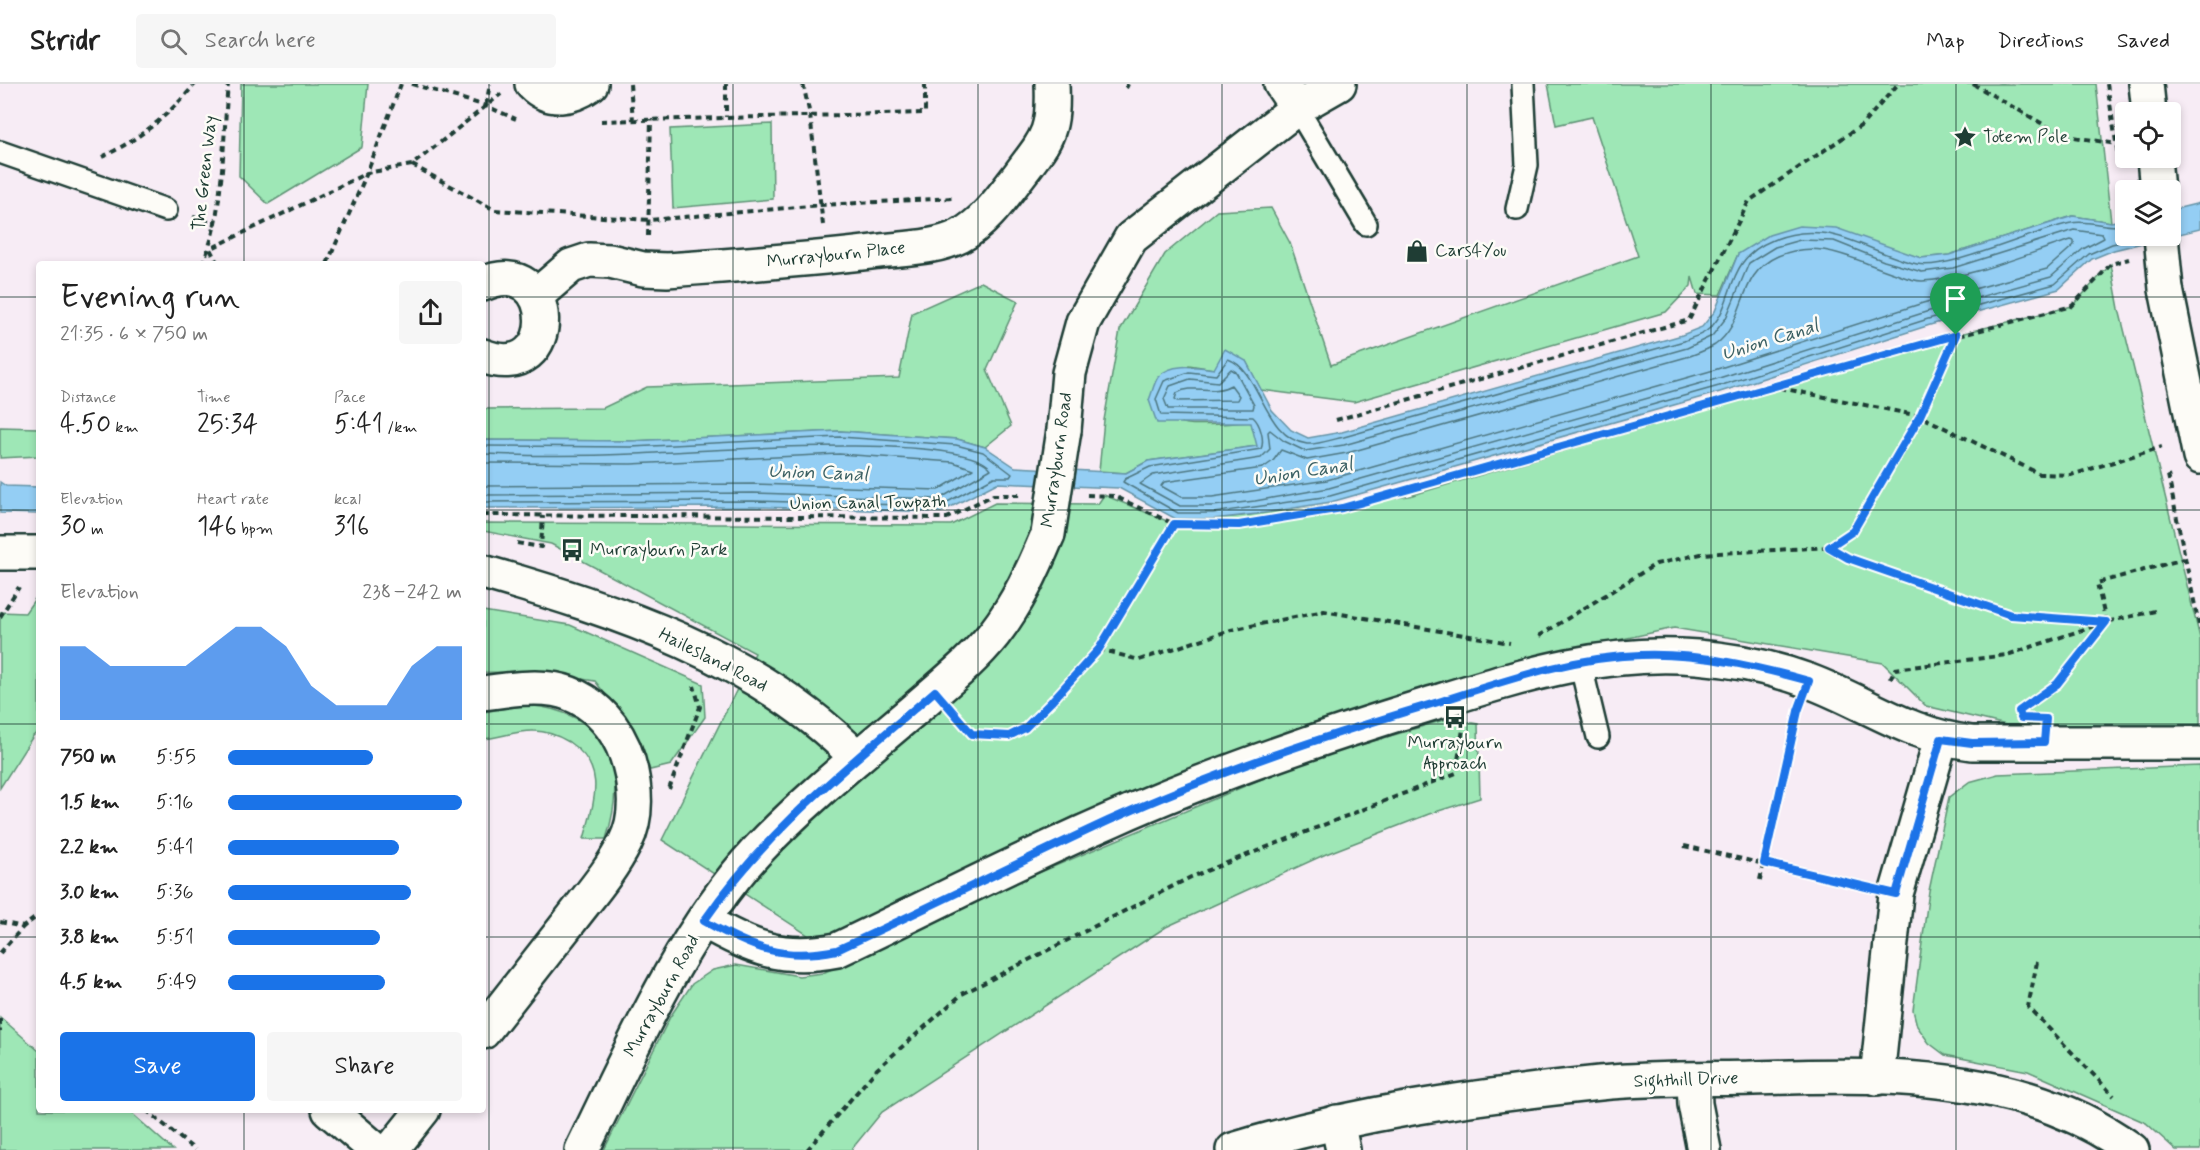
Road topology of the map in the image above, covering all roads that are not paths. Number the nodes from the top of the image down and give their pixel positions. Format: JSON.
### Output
{"nodes":[{"id":1,"x":591,"y":84,"type":"edge"},
{"id":2,"x":1052,"y":84,"type":"edge"},
{"id":3,"x":1339,"y":84,"type":"edge"},
{"id":4,"x":1523,"y":84,"type":"edge"},
{"id":5,"x":2146,"y":84,"type":"edge"},
{"id":6,"x":518,"y":88,"type":"edge"},
{"id":7,"x":1289,"y":96,"type":"edge"},
{"id":8,"x":2148,"y":102,"type":"edge"},
{"id":9,"x":0,"y":152,"type":"edge"},
{"id":10,"x":1517,"y":209,"type":"dead end"},
{"id":11,"x":166,"y":210,"type":"dead end"},
{"id":12,"x":1366,"y":224,"type":"dead end"},
{"id":13,"x":2162,"y":246,"type":"edge"},
{"id":14,"x":486,"y":283,"type":"edge"},
{"id":15,"x":537,"y":296,"type":"junction"},
{"id":16,"x":486,"y":357,"type":"edge"},
{"id":17,"x":2200,"y":456,"type":"edge"},
{"id":18,"x":0,"y":553,"type":"edge"},
{"id":19,"x":36,"y":553,"type":"edge"},
{"id":20,"x":486,"y":573,"type":"edge"},
{"id":21,"x":1580,"y":662,"type":"junction"},
{"id":22,"x":486,"y":693,"type":"edge"},
{"id":23,"x":1598,"y":737,"type":"dead end"},
{"id":24,"x":1941,"y":739,"type":"junction"},
{"id":25,"x":2200,"y":742,"type":"edge"},
{"id":26,"x":857,"y":758,"type":"junction"},
{"id":27,"x":704,"y":921,"type":"junction"},
{"id":28,"x":486,"y":1028,"type":"edge"},
{"id":29,"x":1877,"y":1078,"type":"junction"},
{"id":30,"x":1694,"y":1080,"type":"junction"},
{"id":31,"x":333,"y":1113,"type":"edge"},
{"id":32,"x":421,"y":1113,"type":"edge"},
{"id":33,"x":1340,"y":1136,"type":"edge"},
{"id":34,"x":2123,"y":1144,"type":"edge"},
{"id":35,"x":376,"y":1150,"type":"edge"},
{"id":36,"x":392,"y":1150,"type":"edge"},
{"id":37,"x":582,"y":1150,"type":"edge"},
{"id":38,"x":1233,"y":1150,"type":"edge"},
{"id":39,"x":1704,"y":1150,"type":"edge"}],
"edges":[{"from":1,"to":6,"type":"street"},
{"from":2,"to":15,"type":"street","name":"Murrayburn Place"},
{"from":3,"to":7,"type":"street","name":"Murrayburn Road"},
{"from":4,"to":10,"type":"lane"},
{"from":5,"to":8,"type":"street"},
{"from":7,"to":12,"type":"lane"},
{"from":7,"to":26,"type":"street","name":"Murrayburn Road","bridge":true},
{"from":9,"to":11,"type":"lane"},
{"from":13,"to":17,"type":"street","bridge":true},
{"from":14,"to":15,"type":"street"},
{"from":15,"to":16,"type":"street"},
{"from":18,"to":19,"type":"street"},
{"from":20,"to":26,"type":"street","name":"Hailesland Road"},
{"from":21,"to":23,"type":"lane"},
{"from":21,"to":24,"type":"street"},
{"from":21,"to":27,"type":"street"},
{"from":22,"to":28,"type":"street"},
{"from":24,"to":25,"type":"street"},
{"from":24,"to":29,"type":"street"},
{"from":26,"to":27,"type":"street","name":"Murrayburn Road"},
{"from":27,"to":37,"type":"street","name":"Murrayburn Road"},
{"from":29,"to":30,"type":"street","name":"Sighthill Drive"},
{"from":29,"to":34,"type":"street","name":"Sighthill Drive"},
{"from":30,"to":33,"type":"street","name":"Sighthill Drive"},
{"from":30,"to":39,"type":"street"},
{"from":31,"to":35,"type":"street"},
{"from":32,"to":36,"type":"street"},
{"from":33,"to":38,"type":"street","name":"Sighthill Drive"}]}
